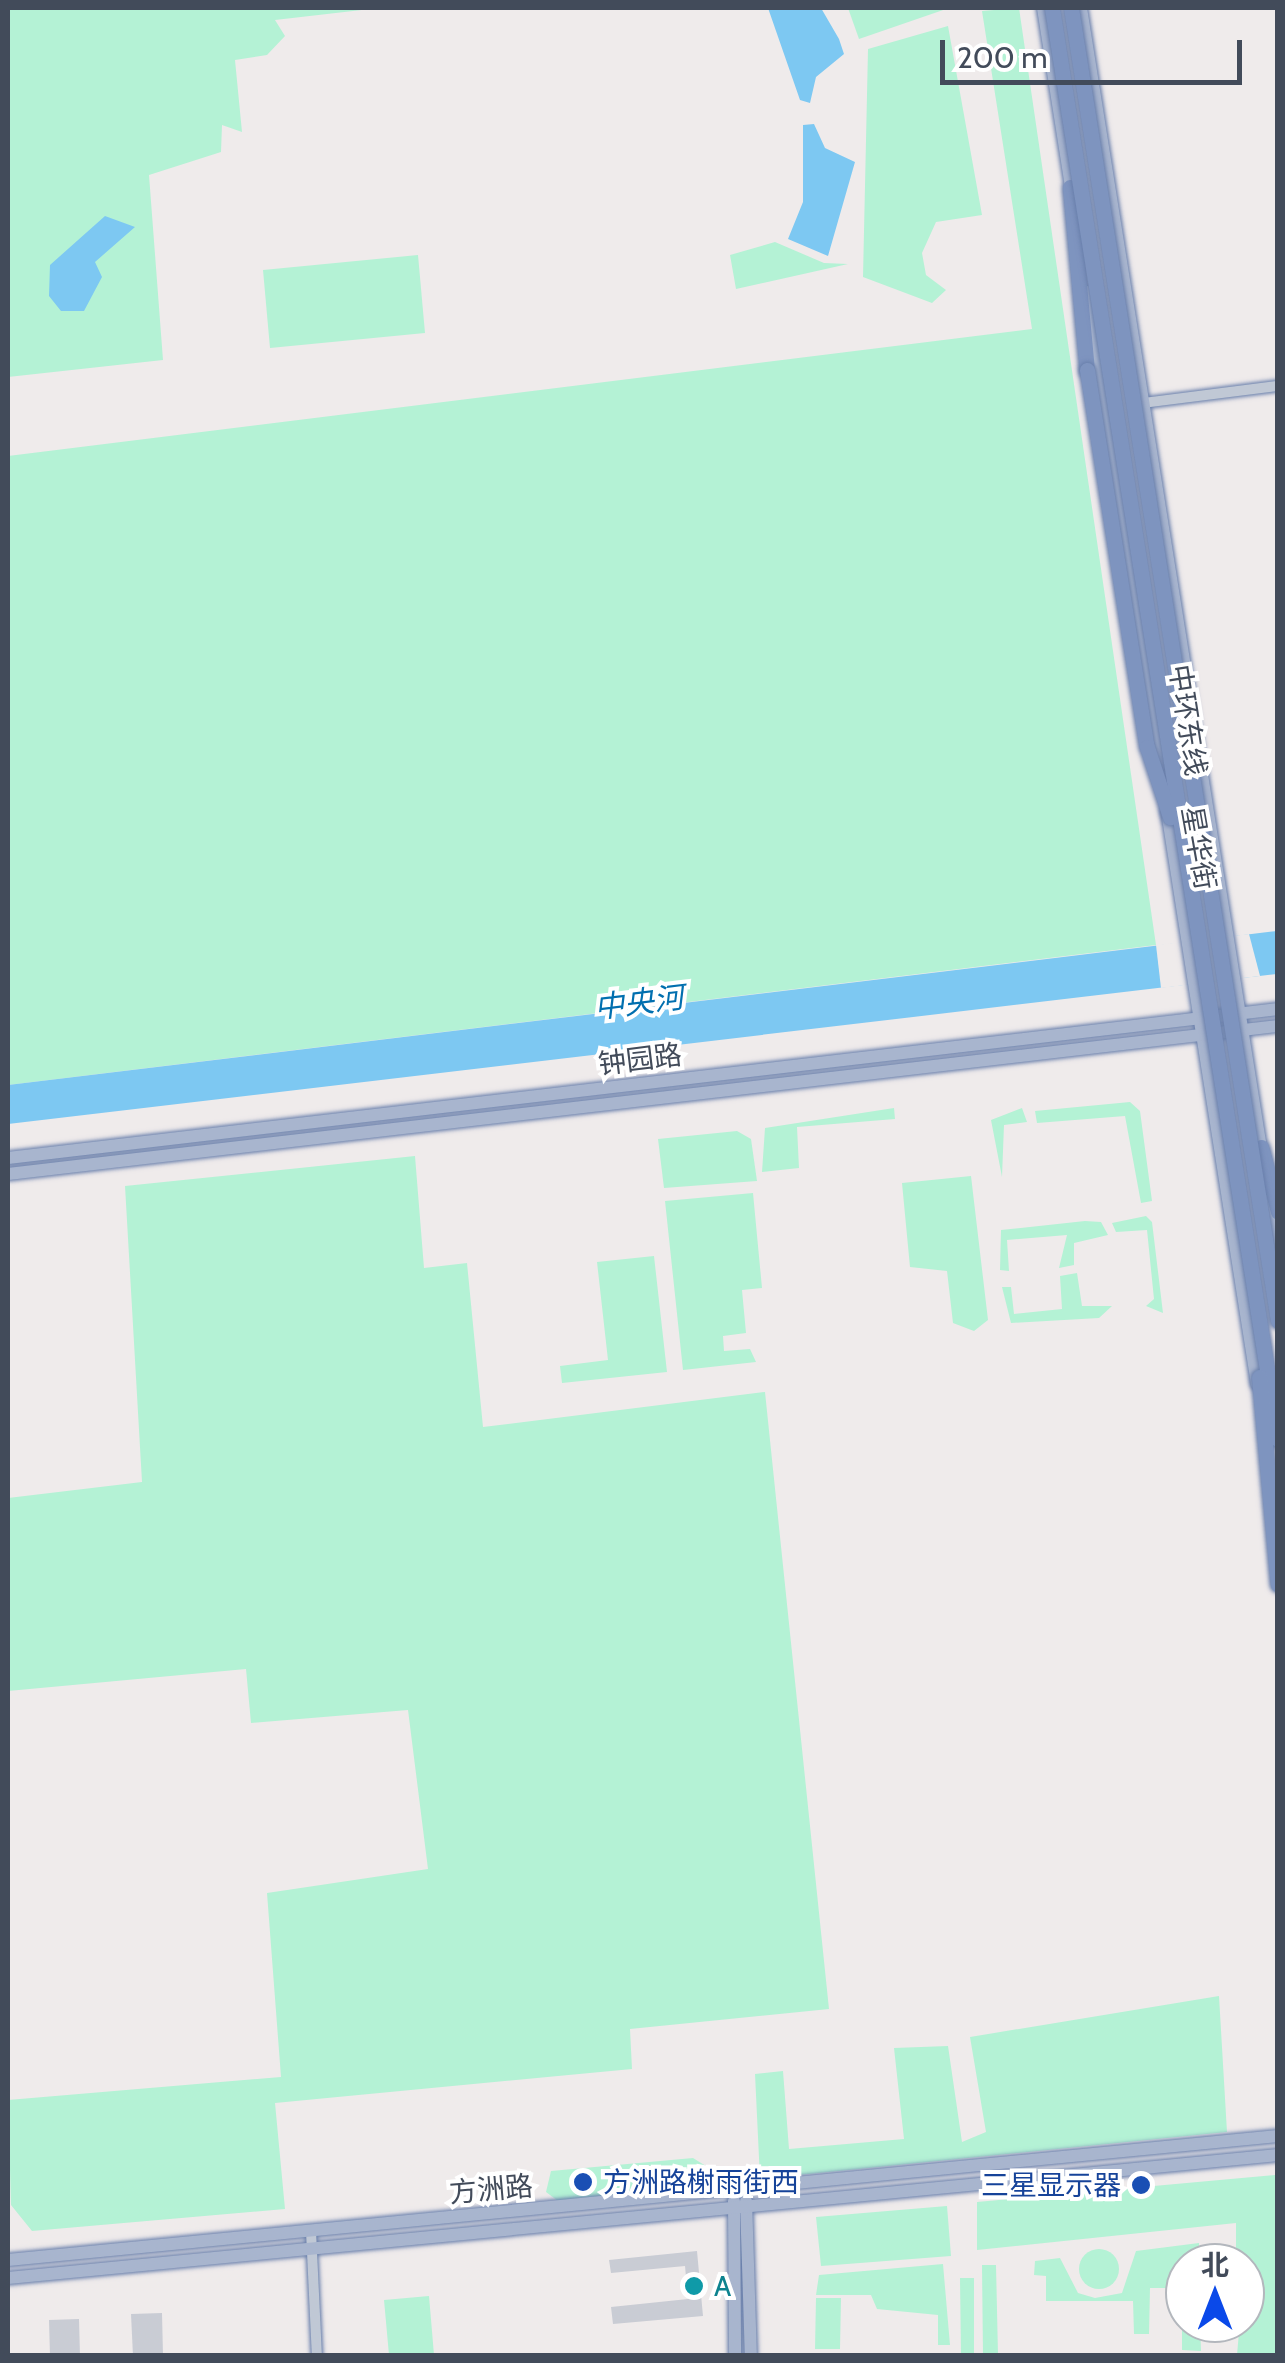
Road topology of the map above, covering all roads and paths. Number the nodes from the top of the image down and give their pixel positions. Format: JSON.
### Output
{"nodes":[{"id":1,"x":1043,"y":8,"type":"edge"},
{"id":2,"x":1052,"y":8,"type":"edge"},
{"id":3,"x":1068,"y":8,"type":"edge"},
{"id":4,"x":1081,"y":8,"type":"edge"},
{"id":5,"x":1087,"y":45,"type":"junction"},
{"id":6,"x":1070,"y":187,"type":"junction"},
{"id":7,"x":1278,"y":386,"type":"edge"},
{"id":8,"x":1143,"y":403,"type":"junction"},
{"id":9,"x":1184,"y":861,"type":"junction"},
{"id":10,"x":1278,"y":1010,"type":"edge"},
{"id":11,"x":1238,"y":1014,"type":"junction"},
{"id":12,"x":1202,"y":1020,"type":"junction"},
{"id":13,"x":1278,"y":1026,"type":"edge"},
{"id":14,"x":1240,"y":1030,"type":"junction"},
{"id":15,"x":1205,"y":1036,"type":"junction"},
{"id":16,"x":1261,"y":1147,"type":"junction"},
{"id":17,"x":8,"y":1158,"type":"edge"},
{"id":18,"x":8,"y":1174,"type":"edge"},
{"id":19,"x":1278,"y":1212,"type":"edge"},
{"id":20,"x":1278,"y":1257,"type":"edge"},
{"id":21,"x":1278,"y":1321,"type":"edge"},
{"id":22,"x":1258,"y":1324,"type":"junction"},
{"id":23,"x":1278,"y":1440,"type":"edge"},
{"id":24,"x":1278,"y":1520,"type":"edge"},
{"id":25,"x":1278,"y":1584,"type":"edge"},
{"id":26,"x":1278,"y":2136,"type":"edge"},
{"id":27,"x":1278,"y":2155,"type":"edge"},
{"id":28,"x":740,"y":2190,"type":"junction"},
{"id":29,"x":748,"y":2204,"type":"junction"},
{"id":30,"x":732,"y":2206,"type":"junction"},
{"id":31,"x":311,"y":2239,"type":"junction"},
{"id":32,"x":8,"y":2260,"type":"edge"},
{"id":33,"x":8,"y":2278,"type":"edge"},
{"id":34,"x":317,"y":2356,"type":"edge"},
{"id":35,"x":734,"y":2356,"type":"edge"},
{"id":36,"x":750,"y":2356,"type":"edge"}],
"edges":[{"from":1,"to":6,"type":"main road","name":"星华街"},
{"from":2,"to":9,"type":"highway","name":"中环东线","bridge":true},
{"from":3,"to":5,"type":"main road"},
{"from":3,"to":21,"type":"highway","name":"中环东线","bridge":true},
{"from":4,"to":5,"type":"main road","name":"星华街"},
{"from":5,"to":8,"type":"main road","name":"星华街"},
{"from":6,"to":9,"type":"highway","bridge":true},
{"from":6,"to":12,"type":"main road","name":"星华街"},
{"from":7,"to":8,"type":"street"},
{"from":8,"to":11,"type":"main road","name":"星华街"},
{"from":9,"to":22,"type":"highway","name":"中环东线","bridge":true},
{"from":10,"to":11,"type":"main road","name":"钟园路"},
{"from":11,"to":12,"type":"main road","name":"钟园路"},
{"from":11,"to":14,"type":"main road","name":"星华街"},
{"from":12,"to":15,"type":"main road","name":"星华街"},
{"from":12,"to":17,"type":"main road","name":"钟园路"},
{"from":13,"to":14,"type":"main road","name":"钟园路"},
{"from":14,"to":15,"type":"main road","name":"钟园路"},
{"from":14,"to":16,"type":"main road","name":"星华街"},
{"from":15,"to":18,"type":"main road","name":"钟园路"},
{"from":15,"to":24,"type":"main road","name":"星华街"},
{"from":16,"to":19,"type":"highway"},
{"from":16,"to":20,"type":"main road","name":"星华街"},
{"from":22,"to":23,"type":"highway","name":"中环东线","bridge":true},
{"from":22,"to":25,"type":"highway","bridge":true},
{"from":26,"to":28,"type":"main road","name":"方洲路"},
{"from":27,"to":29,"type":"main road","name":"方洲路"},
{"from":28,"to":29,"type":"main road"},
{"from":28,"to":30,"type":"main road"},
{"from":28,"to":31,"type":"main road","name":"方洲路"},
{"from":29,"to":30,"type":"main road","name":"方洲路"},
{"from":29,"to":36,"type":"main road"},
{"from":30,"to":31,"type":"main road","name":"方洲路"},
{"from":30,"to":35,"type":"main road"},
{"from":31,"to":32,"type":"main road","name":"方洲路"},
{"from":31,"to":33,"type":"main road","name":"方洲路"},
{"from":31,"to":34,"type":"street"}]}
